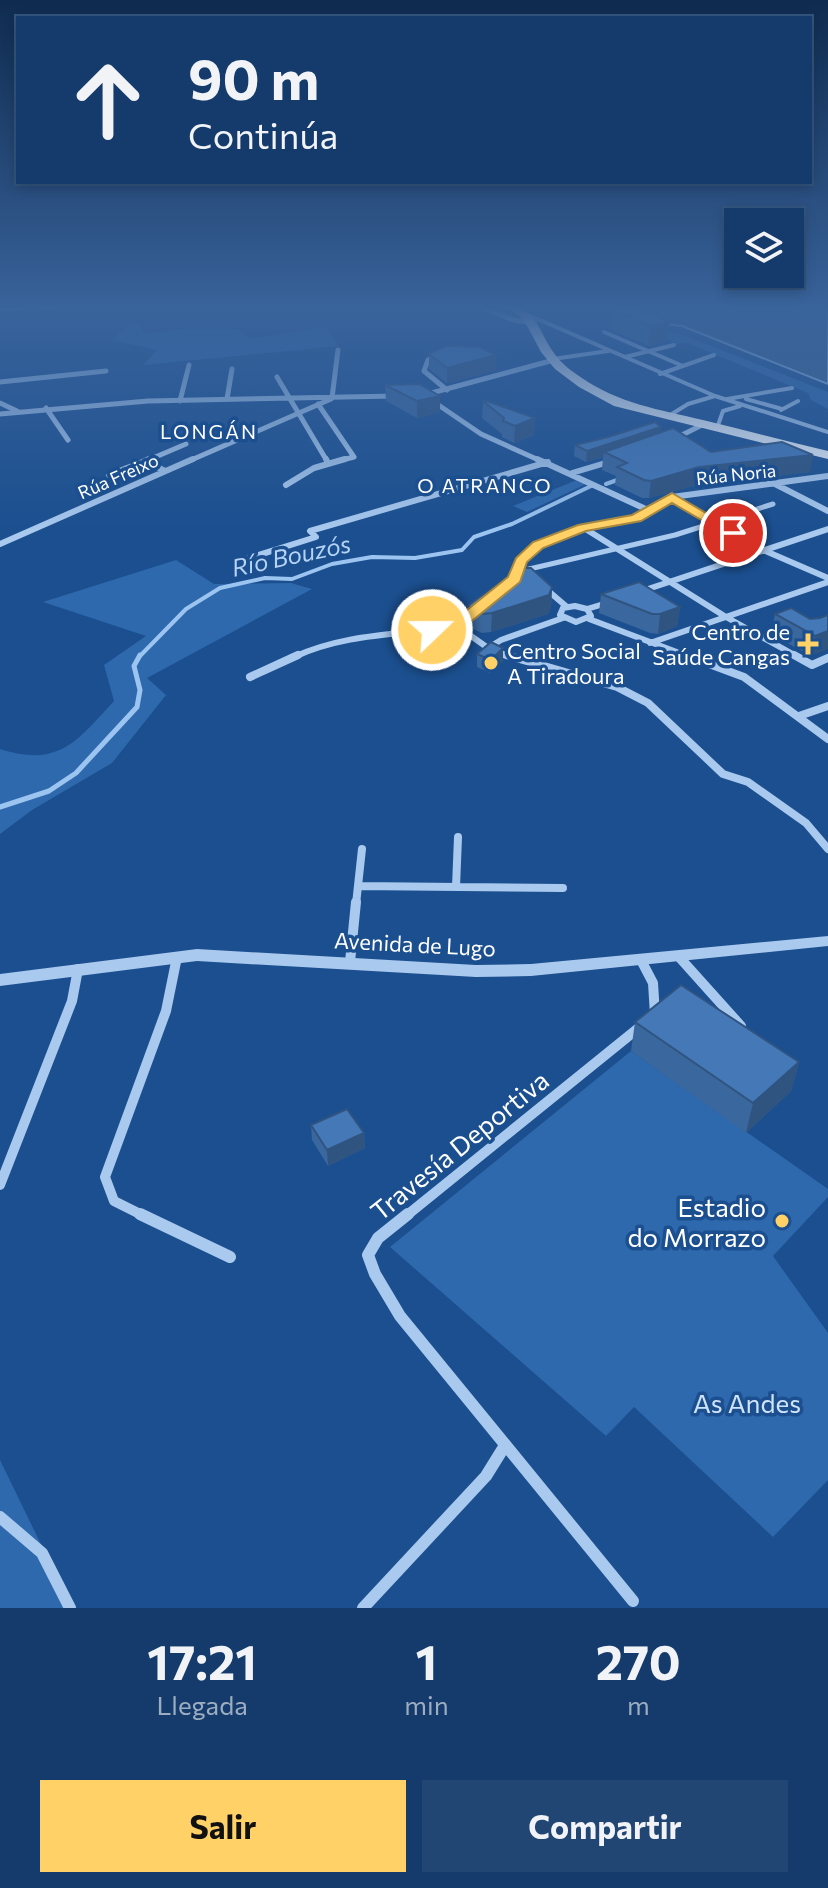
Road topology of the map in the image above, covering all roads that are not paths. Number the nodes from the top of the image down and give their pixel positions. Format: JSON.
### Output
{"nodes":[{"id":1,"x":185,"y":381,"type":"edge"},
{"id":2,"x":230,"y":381,"type":"edge"},
{"id":3,"x":280,"y":381,"type":"edge"},
{"id":4,"x":335,"y":381,"type":"edge"},
{"id":5,"x":432,"y":381,"type":"edge"},
{"id":6,"x":479,"y":381,"type":"edge"},
{"id":7,"x":581,"y":381,"type":"edge"},
{"id":8,"x":678,"y":381,"type":"edge"},
{"id":9,"x":792,"y":388,"type":"dead end"},
{"id":10,"x":447,"y":390,"type":"junction"},
{"id":11,"x":424,"y":395,"type":"junction"},
{"id":12,"x":715,"y":396,"type":"junction"},
{"id":13,"x":737,"y":396,"type":"junction"},
{"id":14,"x":290,"y":398,"type":"junction"},
{"id":15,"x":333,"y":398,"type":"junction"},
{"id":16,"x":227,"y":399,"type":"junction"},
{"id":17,"x":725,"y":399,"type":"junction"},
{"id":18,"x":180,"y":401,"type":"junction"},
{"id":19,"x":798,"y":401,"type":"dead end"},
{"id":20,"x":0,"y":403,"type":"edge"},
{"id":21,"x":318,"y":404,"type":"junction"},
{"id":22,"x":742,"y":406,"type":"junction"},
{"id":23,"x":46,"y":408,"type":"junction"},
{"id":24,"x":782,"y":409,"type":"junction"},
{"id":25,"x":18,"y":412,"type":"junction"},
{"id":26,"x":298,"y":413,"type":"junction"},
{"id":27,"x":0,"y":414,"type":"edge"},
{"id":28,"x":772,"y":415,"type":"junction"},
{"id":29,"x":667,"y":417,"type":"junction"},
{"id":30,"x":702,"y":425,"type":"junction"},
{"id":31,"x":717,"y":428,"type":"junction"},
{"id":32,"x":828,"y":432,"type":"edge"},
{"id":33,"x":68,"y":440,"type":"dead end"},
{"id":34,"x":186,"y":444,"type":"dead end"},
{"id":35,"x":660,"y":444,"type":"edge"},
{"id":36,"x":828,"y":455,"type":"edge"},
{"id":37,"x":614,"y":460,"type":"edge"},
{"id":38,"x":145,"y":461,"type":"junction"},
{"id":39,"x":548,"y":462,"type":"junction"},
{"id":40,"x":328,"y":463,"type":"junction"},
{"id":41,"x":165,"y":471,"type":"junction"},
{"id":42,"x":572,"y":473,"type":"junction"},
{"id":43,"x":109,"y":475,"type":"dead end"},
{"id":44,"x":828,"y":476,"type":"edge"},
{"id":45,"x":775,"y":484,"type":"junction"},
{"id":46,"x":286,"y":485,"type":"dead end"},
{"id":47,"x":672,"y":497,"type":"junction"},
{"id":48,"x":773,"y":504,"type":"dead end"},
{"id":49,"x":650,"y":511,"type":"junction"},
{"id":50,"x":828,"y":511,"type":"edge"},
{"id":51,"x":716,"y":523,"type":"junction"},
{"id":52,"x":583,"y":528,"type":"junction"},
{"id":53,"x":828,"y":529,"type":"edge"},
{"id":54,"x":0,"y":544,"type":"edge"},
{"id":55,"x":616,"y":548,"type":"junction"},
{"id":56,"x":763,"y":550,"type":"junction"},
{"id":57,"x":246,"y":559,"type":"dead end"},
{"id":58,"x":522,"y":568,"type":"junction"},
{"id":59,"x":828,"y":580,"type":"edge"},
{"id":60,"x":668,"y":582,"type":"junction"},
{"id":61,"x":503,"y":588,"type":"edge"},
{"id":62,"x":624,"y":597,"type":"edge"},
{"id":63,"x":610,"y":602,"type":"edge"},
{"id":64,"x":567,"y":607,"type":"junction"},
{"id":65,"x":587,"y":609,"type":"junction"},
{"id":66,"x":467,"y":616,"type":"edge"},
{"id":67,"x":726,"y":617,"type":"junction"},
{"id":68,"x":563,"y":618,"type":"junction"},
{"id":69,"x":589,"y":619,"type":"junction"},
{"id":70,"x":457,"y":626,"type":"junction"},
{"id":71,"x":649,"y":643,"type":"junction"},
{"id":72,"x":488,"y":648,"type":"junction"},
{"id":73,"x":828,"y":658,"type":"edge"},
{"id":74,"x":250,"y":677,"type":"dead end"},
{"id":75,"x":828,"y":706,"type":"edge"},
{"id":76,"x":799,"y":716,"type":"junction"},
{"id":77,"x":828,"y":739,"type":"edge"},
{"id":78,"x":458,"y":837,"type":"dead end"},
{"id":79,"x":362,"y":849,"type":"dead end"},
{"id":80,"x":828,"y":849,"type":"edge"},
{"id":81,"x":358,"y":886,"type":"junction"},
{"id":82,"x":456,"y":887,"type":"junction"},
{"id":83,"x":563,"y":888,"type":"dead end"},
{"id":84,"x":828,"y":941,"type":"edge"},
{"id":85,"x":177,"y":957,"type":"junction"},
{"id":86,"x":680,"y":958,"type":"junction"},
{"id":87,"x":350,"y":962,"type":"junction"},
{"id":88,"x":642,"y":962,"type":"junction"},
{"id":89,"x":78,"y":969,"type":"junction"},
{"id":90,"x":0,"y":980,"type":"edge"},
{"id":91,"x":748,"y":1035,"type":"edge"},
{"id":92,"x":0,"y":1185,"type":"edge"},
{"id":93,"x":230,"y":1257,"type":"dead end"},
{"id":94,"x":504,"y":1447,"type":"junction"},
{"id":95,"x":0,"y":1517,"type":"edge"},
{"id":96,"x":633,"y":1601,"type":"dead end"},
{"id":97,"x":70,"y":1608,"type":"edge"},
{"id":98,"x":363,"y":1608,"type":"edge"}],
"edges":[{"from":1,"to":18,"type":"street"},
{"from":2,"to":16,"type":"street"},
{"from":3,"to":14,"type":"street"},
{"from":4,"to":15,"type":"street"},
{"from":5,"to":10,"type":"street"},
{"from":6,"to":10,"type":"street"},
{"from":7,"to":29,"type":"main road"},
{"from":8,"to":12,"type":"street"},
{"from":9,"to":13,"type":"street"},
{"from":10,"to":11,"type":"street"},
{"from":11,"to":15,"type":"street"},
{"from":11,"to":39,"type":"street"},
{"from":12,"to":17,"type":"street"},
{"from":12,"to":29,"type":"street"},
{"from":13,"to":17,"type":"street"},
{"from":13,"to":24,"type":"street"},
{"from":14,"to":15,"type":"street"},
{"from":14,"to":16,"type":"street"},
{"from":14,"to":26,"type":"street"},
{"from":15,"to":21,"type":"street","name":"Rúa Freixo"},
{"from":16,"to":18,"type":"street"},
{"from":17,"to":22,"type":"street"},
{"from":18,"to":23,"type":"street"},
{"from":19,"to":24,"type":"street"},
{"from":20,"to":25,"type":"street"},
{"from":21,"to":26,"type":"street","name":"Rúa Freixo"},
{"from":21,"to":40,"type":"street"},
{"from":22,"to":28,"type":"street"},
{"from":22,"to":31,"type":"street"},
{"from":23,"to":25,"type":"street"},
{"from":23,"to":33,"type":"street"},
{"from":24,"to":28,"type":"street"},
{"from":25,"to":27,"type":"street"},
{"from":26,"to":40,"type":"street"},
{"from":26,"to":41,"type":"street","name":"Rúa Freixo"},
{"from":28,"to":32,"type":"street"},
{"from":29,"to":30,"type":"main road"},
{"from":30,"to":31,"type":"main road"},
{"from":30,"to":35,"type":"street"},
{"from":31,"to":36,"type":"main road"},
{"from":34,"to":38,"type":"street"},
{"from":37,"to":42,"type":"street"},
{"from":38,"to":41,"type":"street"},
{"from":38,"to":43,"type":"street"},
{"from":39,"to":42,"type":"street"},
{"from":39,"to":57,"type":"street"},
{"from":40,"to":46,"type":"street"},
{"from":41,"to":54,"type":"street","name":"Rúa Freixo"},
{"from":42,"to":49,"type":"street"},
{"from":44,"to":45,"type":"street","name":"Rúa Noria"},
{"from":45,"to":47,"type":"street","name":"Rúa Noria"},
{"from":45,"to":50,"type":"street"},
{"from":47,"to":49,"type":"street","name":"Rúa Noria"},
{"from":47,"to":51,"type":"street"},
{"from":48,"to":51,"type":"street"},
{"from":49,"to":52,"type":"street","name":"Rúa Noria"},
{"from":51,"to":55,"type":"street"},
{"from":51,"to":56,"type":"street"},
{"from":52,"to":55,"type":"street"},
{"from":52,"to":58,"type":"street","name":"Rúa Noria"},
{"from":53,"to":56,"type":"street"},
{"from":55,"to":58,"type":"street"},
{"from":55,"to":60,"type":"street"},
{"from":56,"to":59,"type":"street"},
{"from":56,"to":60,"type":"street"},
{"from":58,"to":61,"type":"street","name":"Rúa Noria"},
{"from":58,"to":64,"type":"street"},
{"from":59,"to":67,"type":"street"},
{"from":60,"to":62,"type":"street"},
{"from":60,"to":67,"type":"street"},
{"from":63,"to":65,"type":"street"},
{"from":64,"to":65,"type":"street"},
{"from":64,"to":68,"type":"street"},
{"from":65,"to":69,"type":"street"},
{"from":66,"to":70,"type":"street"},
{"from":67,"to":71,"type":"street"},
{"from":67,"to":73,"type":"street"},
{"from":68,"to":69,"type":"street"},
{"from":68,"to":72,"type":"street"},
{"from":69,"to":71,"type":"street"},
{"from":70,"to":72,"type":"street"},
{"from":70,"to":74,"type":"street"},
{"from":71,"to":76,"type":"street"},
{"from":72,"to":80,"type":"street"},
{"from":75,"to":76,"type":"street"},
{"from":76,"to":77,"type":"street"},
{"from":78,"to":82,"type":"street"},
{"from":79,"to":81,"type":"street"},
{"from":81,"to":82,"type":"street"},
{"from":81,"to":87,"type":"street"},
{"from":82,"to":83,"type":"street"},
{"from":84,"to":86,"type":"street","name":"Avenida de Lugo"},
{"from":85,"to":87,"type":"street","name":"Avenida de Lugo"},
{"from":85,"to":89,"type":"street","name":"Avenida de Lugo"},
{"from":85,"to":93,"type":"street"},
{"from":86,"to":88,"type":"street","name":"Avenida de Lugo"},
{"from":86,"to":91,"type":"street"},
{"from":87,"to":88,"type":"street","name":"Avenida de Lugo"},
{"from":88,"to":94,"type":"street","name":"Travesía Deportiva"},
{"from":89,"to":90,"type":"street","name":"Avenida de Lugo"},
{"from":89,"to":92,"type":"street"},
{"from":94,"to":96,"type":"street","name":"Travesía Deportiva"},
{"from":94,"to":98,"type":"street"},
{"from":95,"to":97,"type":"street"}]}
